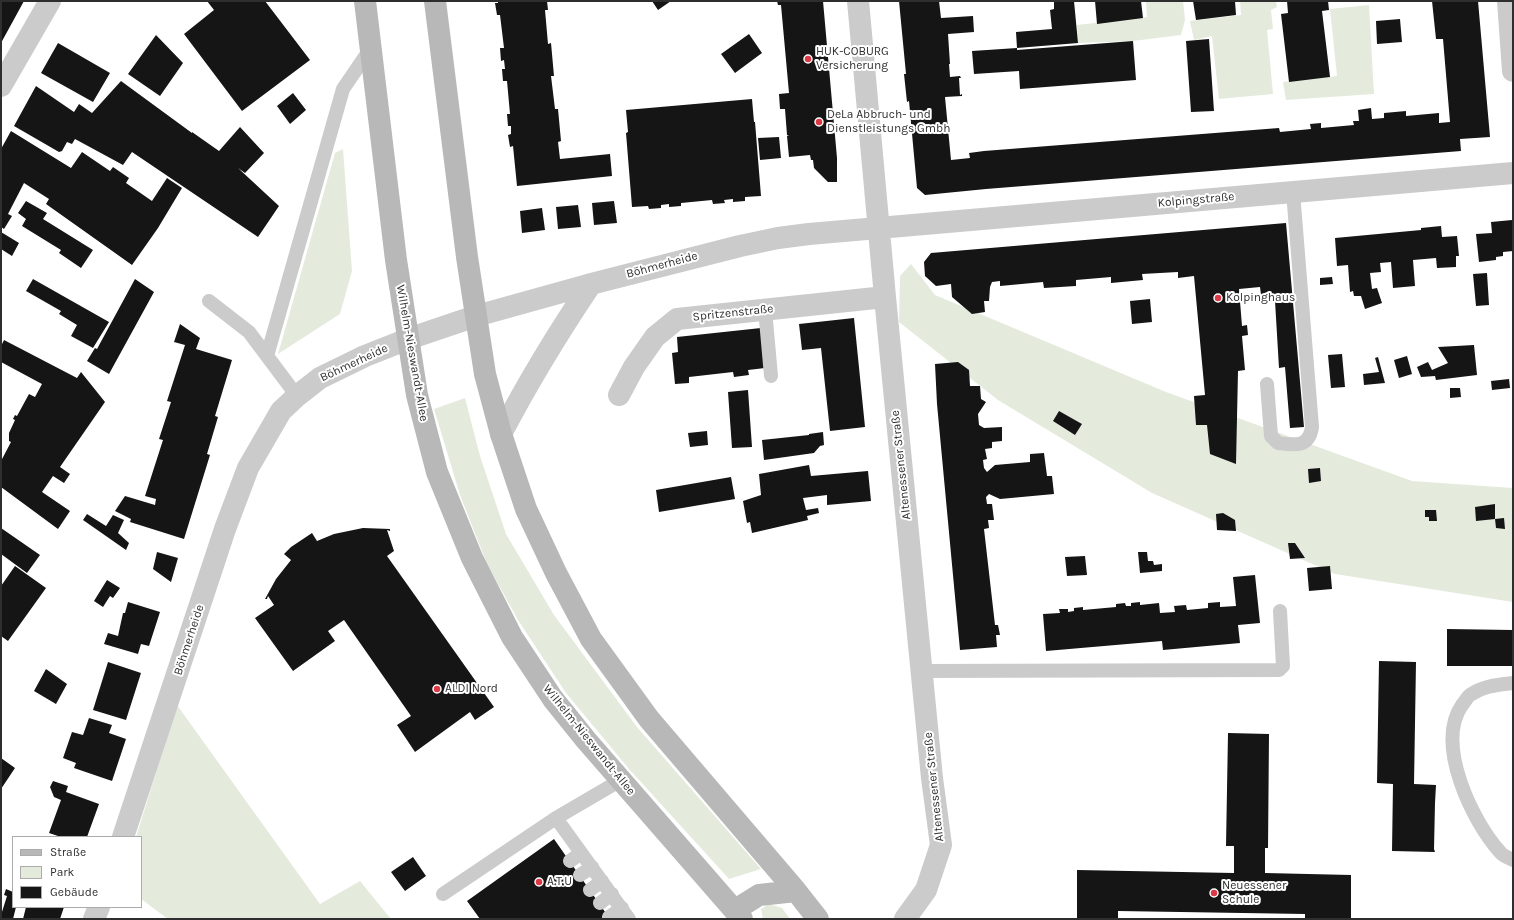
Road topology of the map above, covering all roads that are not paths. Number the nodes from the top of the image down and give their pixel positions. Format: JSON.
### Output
{"nodes":[{"id":1,"x":50,"y":1,"type":"edge"},
{"id":2,"x":365,"y":1,"type":"edge"},
{"id":3,"x":435,"y":1,"type":"edge"},
{"id":4,"x":858,"y":1,"type":"edge"},
{"id":5,"x":1508,"y":1,"type":"edge"},
{"id":6,"x":371,"y":48,"type":"junction"},
{"id":7,"x":1513,"y":70,"type":"edge"},
{"id":8,"x":1,"y":86,"type":"edge"},
{"id":9,"x":1513,"y":173,"type":"edge"},
{"id":10,"x":1293,"y":192,"type":"junction"},
{"id":11,"x":878,"y":228,"type":"junction"},
{"id":12,"x":590,"y":284,"type":"junction"},
{"id":13,"x":885,"y":297,"type":"junction"},
{"id":14,"x":209,"y":301,"type":"dead end"},
{"id":15,"x":765,"y":309,"type":"junction"},
{"id":16,"x":476,"y":316,"type":"junction"},
{"id":17,"x":408,"y":339,"type":"junction"},
{"id":18,"x":267,"y":356,"type":"junction"},
{"id":19,"x":771,"y":376,"type":"dead end"},
{"id":20,"x":1267,"y":384,"type":"dead end"},
{"id":21,"x":620,"y":395,"type":"dead end"},
{"id":22,"x":297,"y":396,"type":"junction"},
{"id":23,"x":501,"y":434,"type":"junction"},
{"id":24,"x":1280,"y":611,"type":"dead end"},
{"id":25,"x":922,"y":671,"type":"junction"},
{"id":26,"x":1513,"y":682,"type":"edge"},
{"id":27,"x":621,"y":780,"type":"junction"},
{"id":28,"x":556,"y":818,"type":"junction"},
{"id":29,"x":123,"y":836,"type":"edge"},
{"id":30,"x":582,"y":853,"type":"junction"},
{"id":31,"x":1513,"y":860,"type":"edge"},
{"id":32,"x":570,"y":862,"type":"dead end"},
{"id":33,"x":592,"y":867,"type":"junction"},
{"id":34,"x":580,"y":875,"type":"dead end"},
{"id":35,"x":602,"y":881,"type":"junction"},
{"id":36,"x":590,"y":890,"type":"dead end"},
{"id":37,"x":796,"y":891,"type":"junction"},
{"id":38,"x":443,"y":894,"type":"dead end"},
{"id":39,"x":612,"y":894,"type":"junction"},
{"id":40,"x":600,"y":903,"type":"dead end"},
{"id":41,"x":98,"y":908,"type":"edge"},
{"id":42,"x":626,"y":914,"type":"edge"},
{"id":43,"x":738,"y":914,"type":"edge"},
{"id":44,"x":609,"y":917,"type":"dead end"},
{"id":45,"x":94,"y":919,"type":"edge"},
{"id":46,"x":818,"y":919,"type":"edge"},
{"id":47,"x":905,"y":919,"type":"edge"}],
"edges":[{"from":1,"to":8,"type":"street"},
{"from":2,"to":6,"type":"main road","name":"Wilhelm-Nieswandt-Allee"},
{"from":3,"to":16,"type":"main road"},
{"from":4,"to":11,"type":"street","name":"Altenessener Straße"},
{"from":5,"to":7,"type":"street"},
{"from":6,"to":17,"type":"main road","name":"Wilhelm-Nieswandt-Allee"},
{"from":6,"to":18,"type":"lane"},
{"from":9,"to":10,"type":"street","name":"Kolpingstraße"},
{"from":10,"to":11,"type":"street","name":"Kolpingstraße"},
{"from":10,"to":20,"type":"lane"},
{"from":11,"to":12,"type":"street","name":"Böhmerheide"},
{"from":11,"to":13,"type":"street","name":"Altenessener Straße"},
{"from":12,"to":16,"type":"street","name":"Böhmerheide"},
{"from":12,"to":23,"type":"street"},
{"from":13,"to":15,"type":"street","name":"Spritzenstraße"},
{"from":13,"to":25,"type":"street","name":"Altenessener Straße"},
{"from":14,"to":18,"type":"lane"},
{"from":15,"to":19,"type":"lane"},
{"from":15,"to":21,"type":"street","name":"Spritzenstraße"},
{"from":16,"to":17,"type":"street","name":"Böhmerheide"},
{"from":16,"to":23,"type":"main road"},
{"from":17,"to":22,"type":"street","name":"Böhmerheide"},
{"from":17,"to":27,"type":"main road","name":"Wilhelm-Nieswandt-Allee"},
{"from":18,"to":22,"type":"lane"},
{"from":22,"to":29,"type":"street","name":"Böhmerheide"},
{"from":23,"to":37,"type":"main road"},
{"from":24,"to":25,"type":"lane"},
{"from":25,"to":47,"type":"street","name":"Altenessener Straße"},
{"from":26,"to":31,"type":"lane"},
{"from":27,"to":28,"type":"lane"},
{"from":27,"to":43,"type":"main road","name":"Wilhelm-Nieswandt-Allee"},
{"from":28,"to":30,"type":"lane"},
{"from":28,"to":38,"type":"lane"},
{"from":30,"to":32,"type":"lane"},
{"from":30,"to":33,"type":"lane"},
{"from":33,"to":34,"type":"lane"},
{"from":33,"to":35,"type":"lane"},
{"from":35,"to":36,"type":"lane"},
{"from":35,"to":39,"type":"lane"},
{"from":37,"to":43,"type":"main road"},
{"from":37,"to":46,"type":"main road"},
{"from":39,"to":40,"type":"lane"},
{"from":39,"to":42,"type":"lane"},
{"from":41,"to":45,"type":"street"},
{"from":42,"to":44,"type":"lane"}]}
